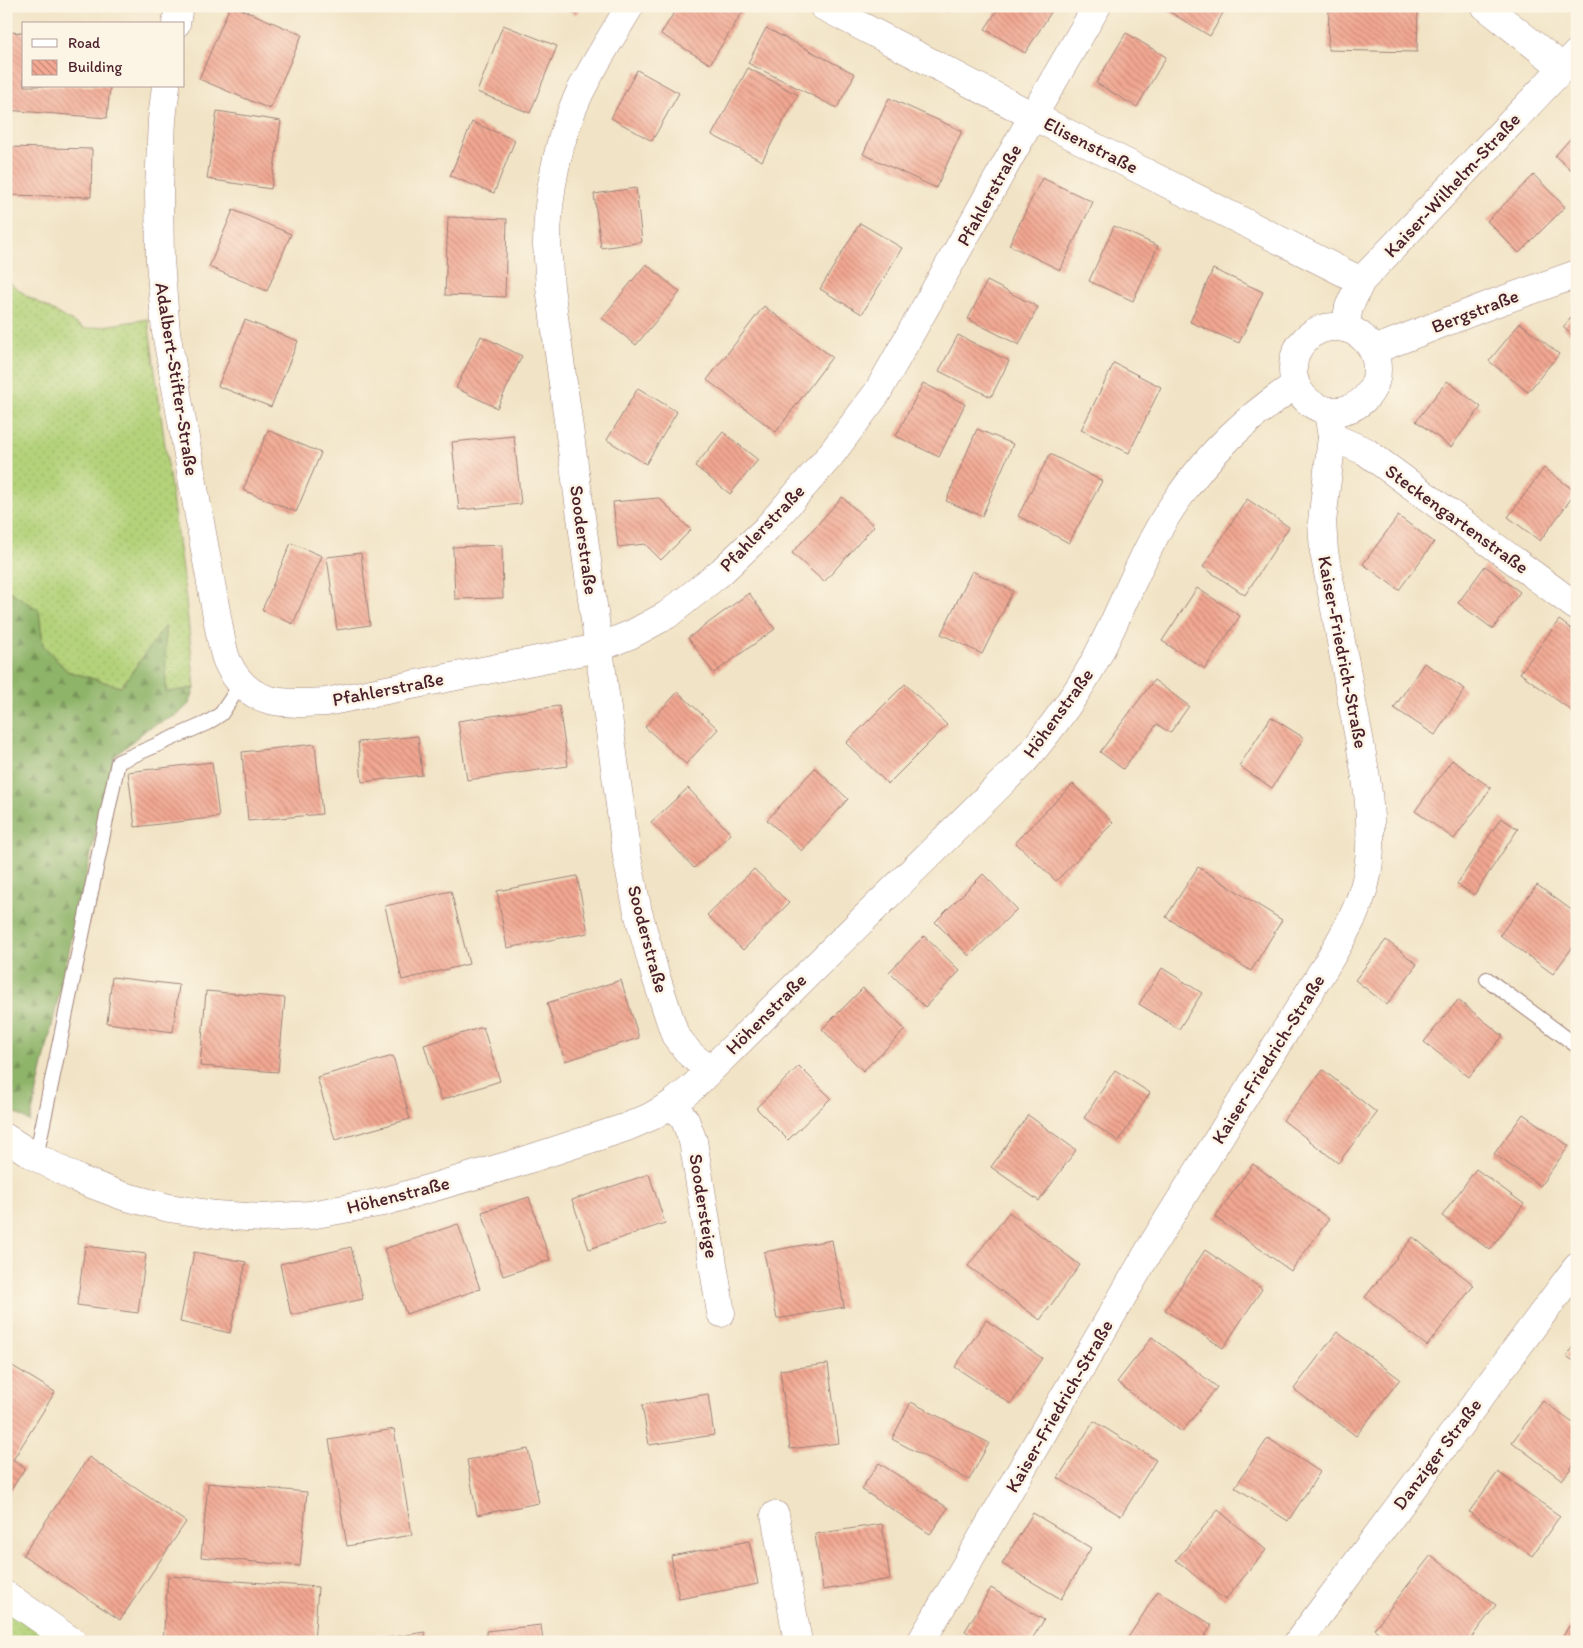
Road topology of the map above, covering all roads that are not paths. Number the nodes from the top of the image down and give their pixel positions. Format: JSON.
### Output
{"nodes":[{"id":1,"x":179,"y":6,"type":"edge"},
{"id":2,"x":630,"y":6,"type":"edge"},
{"id":3,"x":823,"y":6,"type":"edge"},
{"id":4,"x":1097,"y":6,"type":"edge"},
{"id":5,"x":1485,"y":6,"type":"edge"},
{"id":6,"x":176,"y":22,"type":"edge"},
{"id":7,"x":1569,"y":60,"type":"edge"},
{"id":8,"x":166,"y":88,"type":"edge"},
{"id":9,"x":1033,"y":116,"type":"junction"},
{"id":10,"x":1577,"y":274,"type":"edge"},
{"id":11,"x":1361,"y":281,"type":"junction"},
{"id":12,"x":1345,"y":328,"type":"junction"},
{"id":13,"x":1374,"y":350,"type":"junction"},
{"id":14,"x":1294,"y":386,"type":"junction"},
{"id":15,"x":1330,"y":424,"type":"junction"},
{"id":16,"x":1577,"y":607,"type":"edge"},
{"id":17,"x":221,"y":639,"type":"joint"},
{"id":18,"x":598,"y":648,"type":"junction"},
{"id":19,"x":241,"y":684,"type":"junction"},
{"id":20,"x":1487,"y":979,"type":"dead end"},
{"id":21,"x":1577,"y":1046,"type":"edge"},
{"id":22,"x":709,"y":1070,"type":"junction"},
{"id":23,"x":672,"y":1104,"type":"junction"},
{"id":24,"x":6,"y":1138,"type":"edge"},
{"id":25,"x":36,"y":1157,"type":"junction"},
{"id":26,"x":1577,"y":1267,"type":"edge"},
{"id":27,"x":722,"y":1314,"type":"dead end"},
{"id":28,"x":775,"y":1515,"type":"dead end"},
{"id":29,"x":6,"y":1595,"type":"edge"},
{"id":30,"x":73,"y":1642,"type":"edge"},
{"id":31,"x":798,"y":1642,"type":"edge"},
{"id":32,"x":921,"y":1642,"type":"edge"},
{"id":33,"x":1298,"y":1642,"type":"edge"}],
"edges":[{"from":1,"to":6,"type":"street"},
{"from":2,"to":18,"type":"street","name":"Sooderstraße"},
{"from":3,"to":9,"type":"street","name":"Elisenstraße"},
{"from":4,"to":9,"type":"street","name":"Pfahlerstraße"},
{"from":5,"to":7,"type":"street"},
{"from":7,"to":11,"type":"street","name":"Kaiser-Wilhelm-Straße"},
{"from":8,"to":17,"type":"street","name":"Adalbert-Stifter-Straße"},
{"from":9,"to":11,"type":"street","name":"Elisenstraße"},
{"from":9,"to":18,"type":"street","name":"Pfahlerstraße"},
{"from":10,"to":13,"type":"street","name":"Bergstraße"},
{"from":11,"to":12,"type":"street","name":"Kaiser-Wilhelm-Straße"},
{"from":12,"to":13,"type":"street"},
{"from":12,"to":14,"type":"street"},
{"from":13,"to":15,"type":"street"},
{"from":14,"to":15,"type":"street"},
{"from":14,"to":22,"type":"street","name":"Höhenstraße"},
{"from":15,"to":16,"type":"street","name":"Steckengartenstraße"},
{"from":15,"to":32,"type":"street","name":"Kaiser-Friedrich-Straße"},
{"from":17,"to":19,"type":"street","name":"Pfahlerstraße"},
{"from":18,"to":19,"type":"street","name":"Pfahlerstraße"},
{"from":18,"to":22,"type":"street","name":"Sooderstraße"},
{"from":19,"to":25,"type":"lane"},
{"from":20,"to":21,"type":"lane"},
{"from":22,"to":23,"type":"street","name":"Höhenstraße"},
{"from":23,"to":25,"type":"street","name":"Höhenstraße"},
{"from":23,"to":27,"type":"street","name":"Soodersteige"},
{"from":24,"to":25,"type":"street","name":"Höhenstraße"},
{"from":26,"to":33,"type":"street","name":"Danziger Straße"},
{"from":28,"to":31,"type":"street"},
{"from":29,"to":30,"type":"street"}]}
